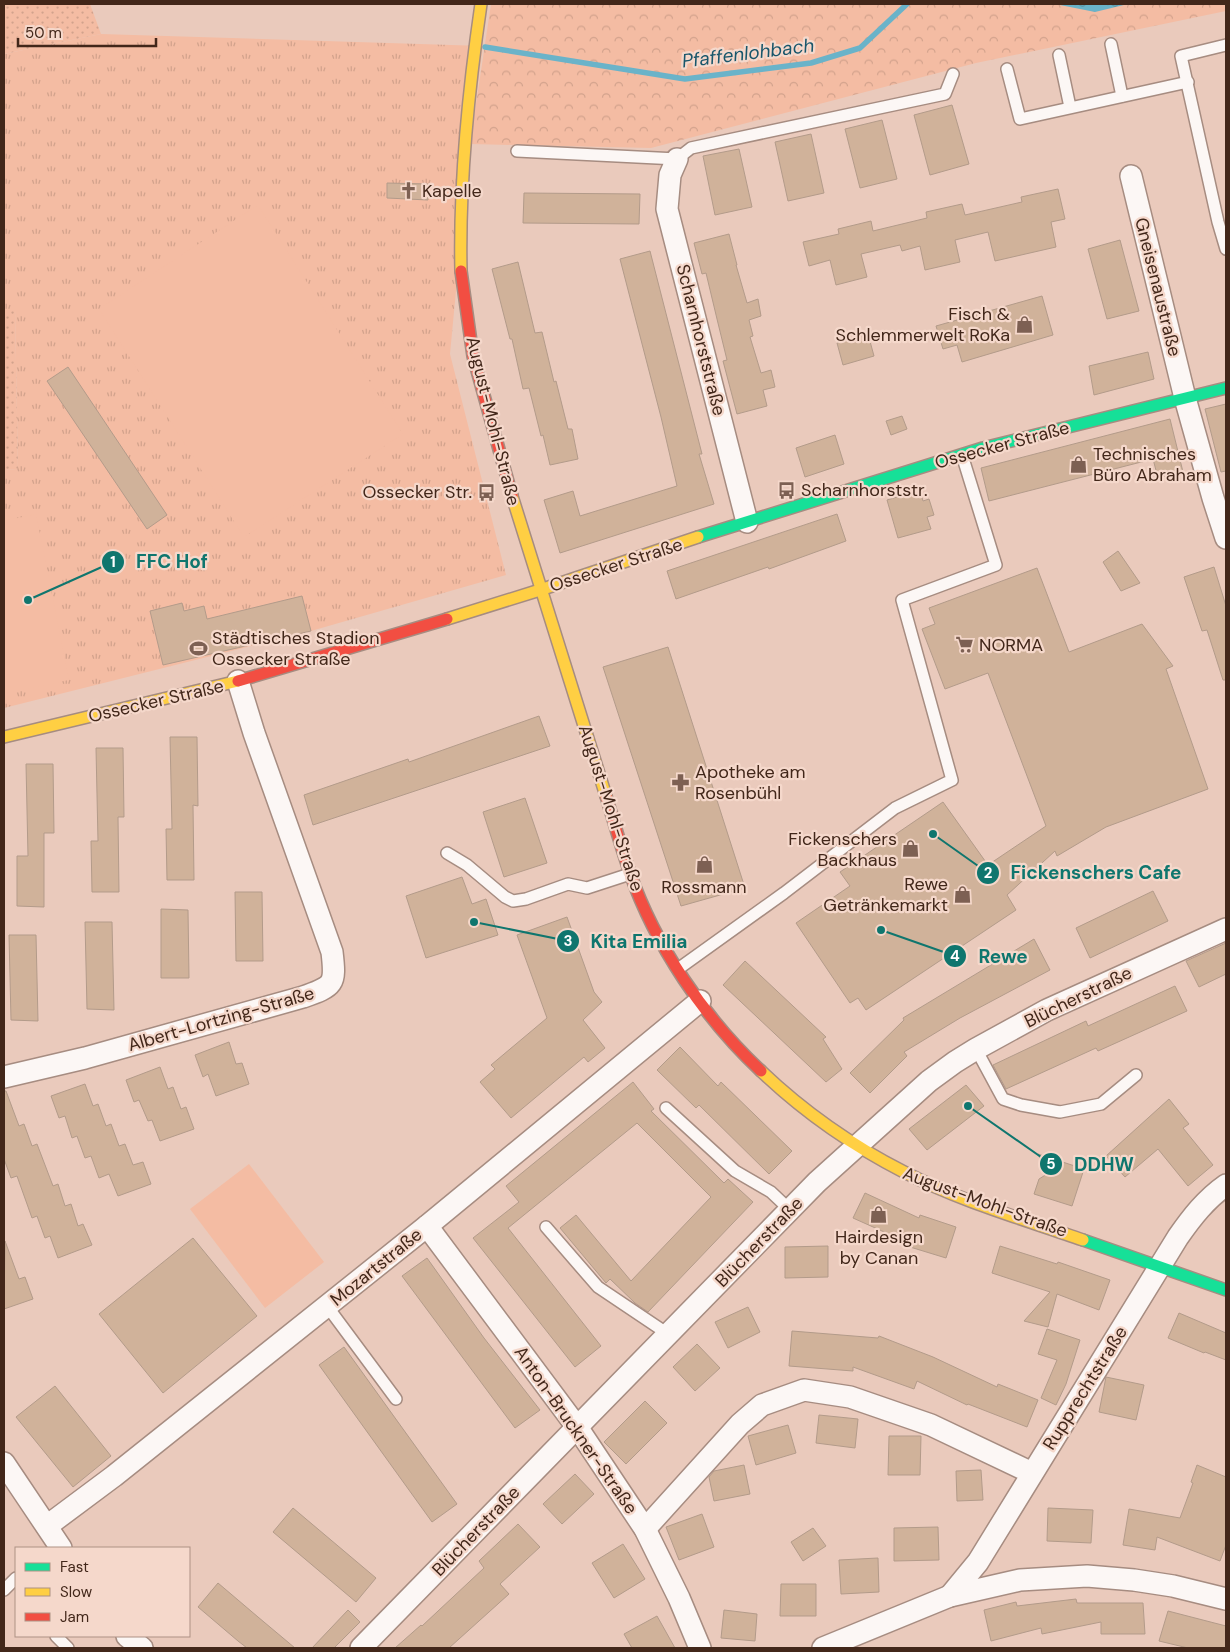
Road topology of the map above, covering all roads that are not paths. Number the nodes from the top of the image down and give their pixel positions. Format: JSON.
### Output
{"nodes":[{"id":1,"x":481,"y":4,"type":"edge"},
{"id":2,"x":1110,"y":44,"type":"dead end"},
{"id":3,"x":1226,"y":45,"type":"edge"},
{"id":4,"x":1059,"y":54,"type":"dead end"},
{"id":5,"x":1006,"y":69,"type":"dead end"},
{"id":6,"x":953,"y":74,"type":"dead end"},
{"id":7,"x":1188,"y":82,"type":"junction"},
{"id":8,"x":1122,"y":96,"type":"junction"},
{"id":9,"x":1070,"y":107,"type":"junction"},
{"id":10,"x":517,"y":151,"type":"dead end"},
{"id":11,"x":677,"y":159,"type":"junction"},
{"id":12,"x":1131,"y":176,"type":"dead end"},
{"id":13,"x":1226,"y":249,"type":"edge"},
{"id":14,"x":1226,"y":388,"type":"edge"},
{"id":15,"x":1185,"y":398,"type":"junction"},
{"id":16,"x":962,"y":455,"type":"junction"},
{"id":17,"x":747,"y":522,"type":"junction"},
{"id":18,"x":1224,"y":528,"type":"edge"},
{"id":19,"x":540,"y":590,"type":"junction"},
{"id":20,"x":238,"y":681,"type":"junction"},
{"id":21,"x":4,"y":737,"type":"edge"},
{"id":22,"x":446,"y":852,"type":"dead end"},
{"id":23,"x":630,"y":874,"type":"junction"},
{"id":24,"x":1226,"y":929,"type":"edge"},
{"id":25,"x":678,"y":969,"type":"junction"},
{"id":26,"x":700,"y":1001,"type":"junction"},
{"id":27,"x":976,"y":1049,"type":"junction"},
{"id":28,"x":1136,"y":1075,"type":"dead end"},
{"id":29,"x":4,"y":1077,"type":"edge"},
{"id":30,"x":666,"y":1108,"type":"dead end"},
{"id":31,"x":855,"y":1146,"type":"junction"},
{"id":32,"x":1226,"y":1185,"type":"edge"},
{"id":33,"x":790,"y":1210,"type":"junction"},
{"id":34,"x":427,"y":1226,"type":"junction"},
{"id":35,"x":546,"y":1227,"type":"dead end"},
{"id":36,"x":1160,"y":1268,"type":"junction"},
{"id":37,"x":1226,"y":1290,"type":"edge"},
{"id":38,"x":327,"y":1306,"type":"junction"},
{"id":39,"x":668,"y":1334,"type":"junction"},
{"id":40,"x":396,"y":1399,"type":"dead end"},
{"id":41,"x":577,"y":1427,"type":"junction"},
{"id":42,"x":4,"y":1463,"type":"edge"},
{"id":43,"x":1032,"y":1473,"type":"junction"},
{"id":44,"x":645,"y":1529,"type":"junction"},
{"id":45,"x":54,"y":1541,"type":"edge"},
{"id":46,"x":950,"y":1596,"type":"junction"},
{"id":47,"x":1226,"y":1599,"type":"edge"},
{"id":48,"x":57,"y":1637,"type":"edge"},
{"id":49,"x":128,"y":1637,"type":"edge"},
{"id":50,"x":68,"y":1648,"type":"edge"},
{"id":51,"x":142,"y":1648,"type":"edge"},
{"id":52,"x":361,"y":1648,"type":"edge"},
{"id":53,"x":700,"y":1648,"type":"edge"},
{"id":54,"x":823,"y":1648,"type":"edge"}],
"edges":[{"from":1,"to":19,"type":"main road","name":"August-Mohl-Straße"},
{"from":2,"to":8,"type":"lane"},
{"from":3,"to":7,"type":"lane"},
{"from":4,"to":9,"type":"lane"},
{"from":5,"to":9,"type":"lane"},
{"from":6,"to":11,"type":"lane"},
{"from":7,"to":8,"type":"lane"},
{"from":7,"to":13,"type":"lane"},
{"from":8,"to":9,"type":"lane"},
{"from":10,"to":11,"type":"lane"},
{"from":11,"to":17,"type":"street","name":"Scharnhorststraße"},
{"from":12,"to":15,"type":"street","name":"Gneisenaustraße"},
{"from":14,"to":15,"type":"main road","name":"Ossecker Straße"},
{"from":15,"to":16,"type":"main road","name":"Ossecker Straße"},
{"from":15,"to":18,"type":"street","name":"Gneisenaustraße"},
{"from":16,"to":17,"type":"main road","name":"Ossecker Straße"},
{"from":16,"to":25,"type":"lane"},
{"from":17,"to":19,"type":"main road","name":"Ossecker Straße"},
{"from":19,"to":20,"type":"main road","name":"Ossecker Straße"},
{"from":19,"to":23,"type":"main road","name":"August-Mohl-Straße"},
{"from":20,"to":21,"type":"main road","name":"Ossecker Straße"},
{"from":20,"to":29,"type":"street","name":"Albert-Lortzing-Straße"},
{"from":22,"to":23,"type":"lane"},
{"from":23,"to":25,"type":"main road","name":"August-Mohl-Straße"},
{"from":24,"to":27,"type":"street","name":"Blücherstraße"},
{"from":25,"to":26,"type":"main road","name":"August-Mohl-Straße"},
{"from":26,"to":31,"type":"main road","name":"August-Mohl-Straße"},
{"from":26,"to":34,"type":"street","name":"Mozartstraße"},
{"from":27,"to":28,"type":"lane"},
{"from":27,"to":31,"type":"street","name":"Blücherstraße"},
{"from":30,"to":33,"type":"lane"},
{"from":31,"to":33,"type":"street","name":"Blücherstraße"},
{"from":31,"to":36,"type":"main road","name":"August-Mohl-Straße"},
{"from":32,"to":36,"type":"street","name":"Rupprechtstraße"},
{"from":33,"to":39,"type":"street","name":"Blücherstraße"},
{"from":34,"to":38,"type":"street","name":"Mozartstraße"},
{"from":34,"to":41,"type":"street","name":"Anton-Bruckner-Straße"},
{"from":35,"to":39,"type":"lane"},
{"from":36,"to":37,"type":"main road","name":"August-Mohl-Straße"},
{"from":36,"to":43,"type":"street","name":"Rupprechtstraße"},
{"from":38,"to":40,"type":"lane"},
{"from":38,"to":45,"type":"street","name":"Mozartstraße"},
{"from":39,"to":41,"type":"street","name":"Blücherstraße"},
{"from":41,"to":44,"type":"street","name":"Anton-Bruckner-Straße"},
{"from":41,"to":52,"type":"street","name":"Blücherstraße"},
{"from":42,"to":45,"type":"street"},
{"from":43,"to":44,"type":"street"},
{"from":43,"to":46,"type":"street","name":"Rupprechtstraße"},
{"from":44,"to":53,"type":"street","name":"Anton-Bruckner-Straße"},
{"from":46,"to":47,"type":"street"},
{"from":46,"to":54,"type":"street"},
{"from":48,"to":50,"type":"lane"},
{"from":49,"to":51,"type":"street"}]}
